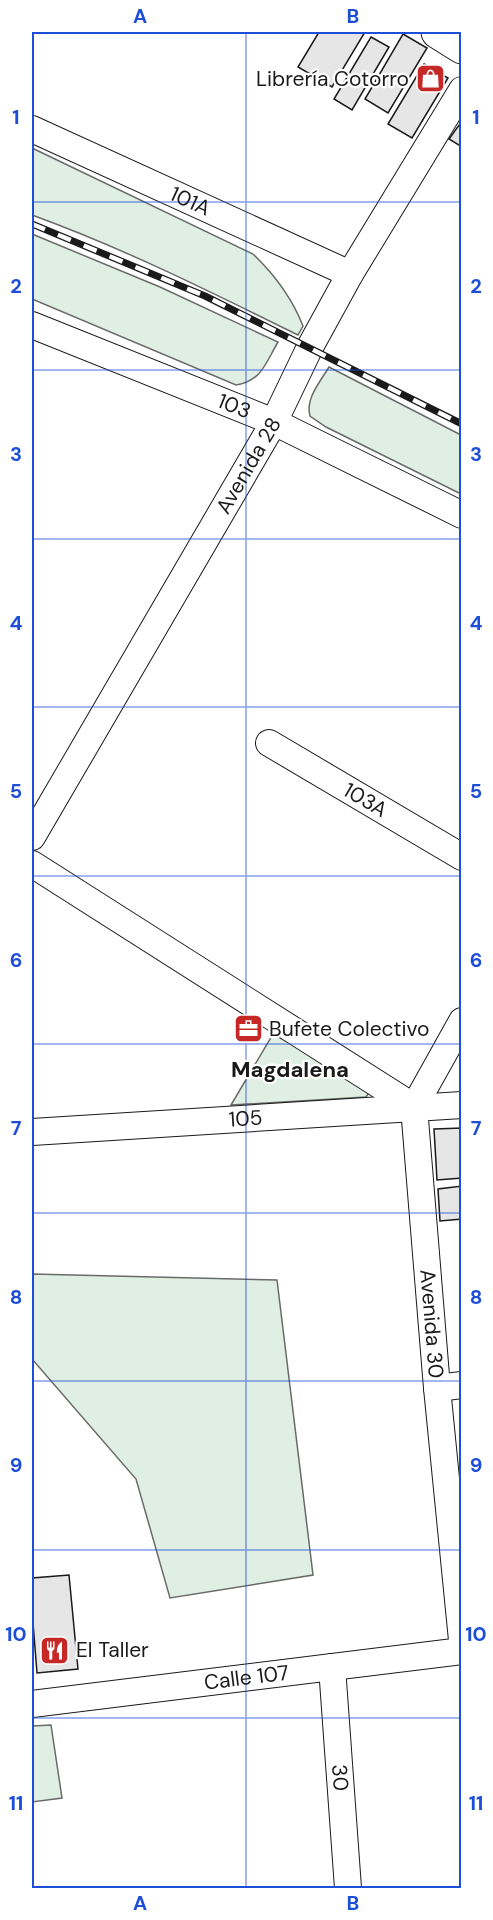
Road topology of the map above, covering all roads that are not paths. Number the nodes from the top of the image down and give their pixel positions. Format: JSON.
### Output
{"nodes":[{"id":1,"x":438,"y":32,"type":"edge"},
{"id":2,"x":462,"y":47,"type":"edge"},
{"id":3,"x":462,"y":90,"type":"edge"},
{"id":4,"x":32,"y":129,"type":"edge"},
{"id":5,"x":350,"y":274,"type":"junction"},
{"id":6,"x":32,"y":325,"type":"edge"},
{"id":7,"x":274,"y":422,"type":"junction"},
{"id":8,"x":462,"y":515,"type":"edge"},
{"id":9,"x":269,"y":743,"type":"dead end"},
{"id":10,"x":32,"y":837,"type":"edge"},
{"id":11,"x":462,"y":857,"type":"edge"},
{"id":12,"x":32,"y":864,"type":"edge"},
{"id":13,"x":462,"y":1021,"type":"edge"},
{"id":14,"x":462,"y":1105,"type":"edge"},
{"id":15,"x":414,"y":1107,"type":"junction"},
{"id":16,"x":32,"y":1132,"type":"edge"},
{"id":17,"x":449,"y":1387,"type":"edge"},
{"id":18,"x":462,"y":1640,"type":"edge"},
{"id":19,"x":462,"y":1651,"type":"edge"},
{"id":20,"x":332,"y":1667,"type":"junction"},
{"id":21,"x":32,"y":1704,"type":"edge"},
{"id":22,"x":348,"y":1888,"type":"edge"}],
"edges":[{"from":1,"to":2,"type":"main road"},
{"from":3,"to":5,"type":"street","name":"Avenida 28"},
{"from":4,"to":5,"type":"street","name":"101A"},
{"from":5,"to":7,"type":"street","name":"Avenida 28"},
{"from":6,"to":7,"type":"street","name":"103"},
{"from":7,"to":8,"type":"street","name":"103"},
{"from":7,"to":10,"type":"street","name":"Avenida 28"},
{"from":9,"to":11,"type":"street","name":"103A"},
{"from":12,"to":15,"type":"street"},
{"from":13,"to":15,"type":"street"},
{"from":14,"to":15,"type":"street","name":"105"},
{"from":15,"to":16,"type":"street","name":"105"},
{"from":15,"to":17,"type":"street","name":"Avenida 30"},
{"from":17,"to":18,"type":"street","name":"Avenida 30"},
{"from":19,"to":20,"type":"street","name":"Calle 107"},
{"from":20,"to":21,"type":"street","name":"Calle 107"},
{"from":20,"to":22,"type":"street","name":"30"}]}
